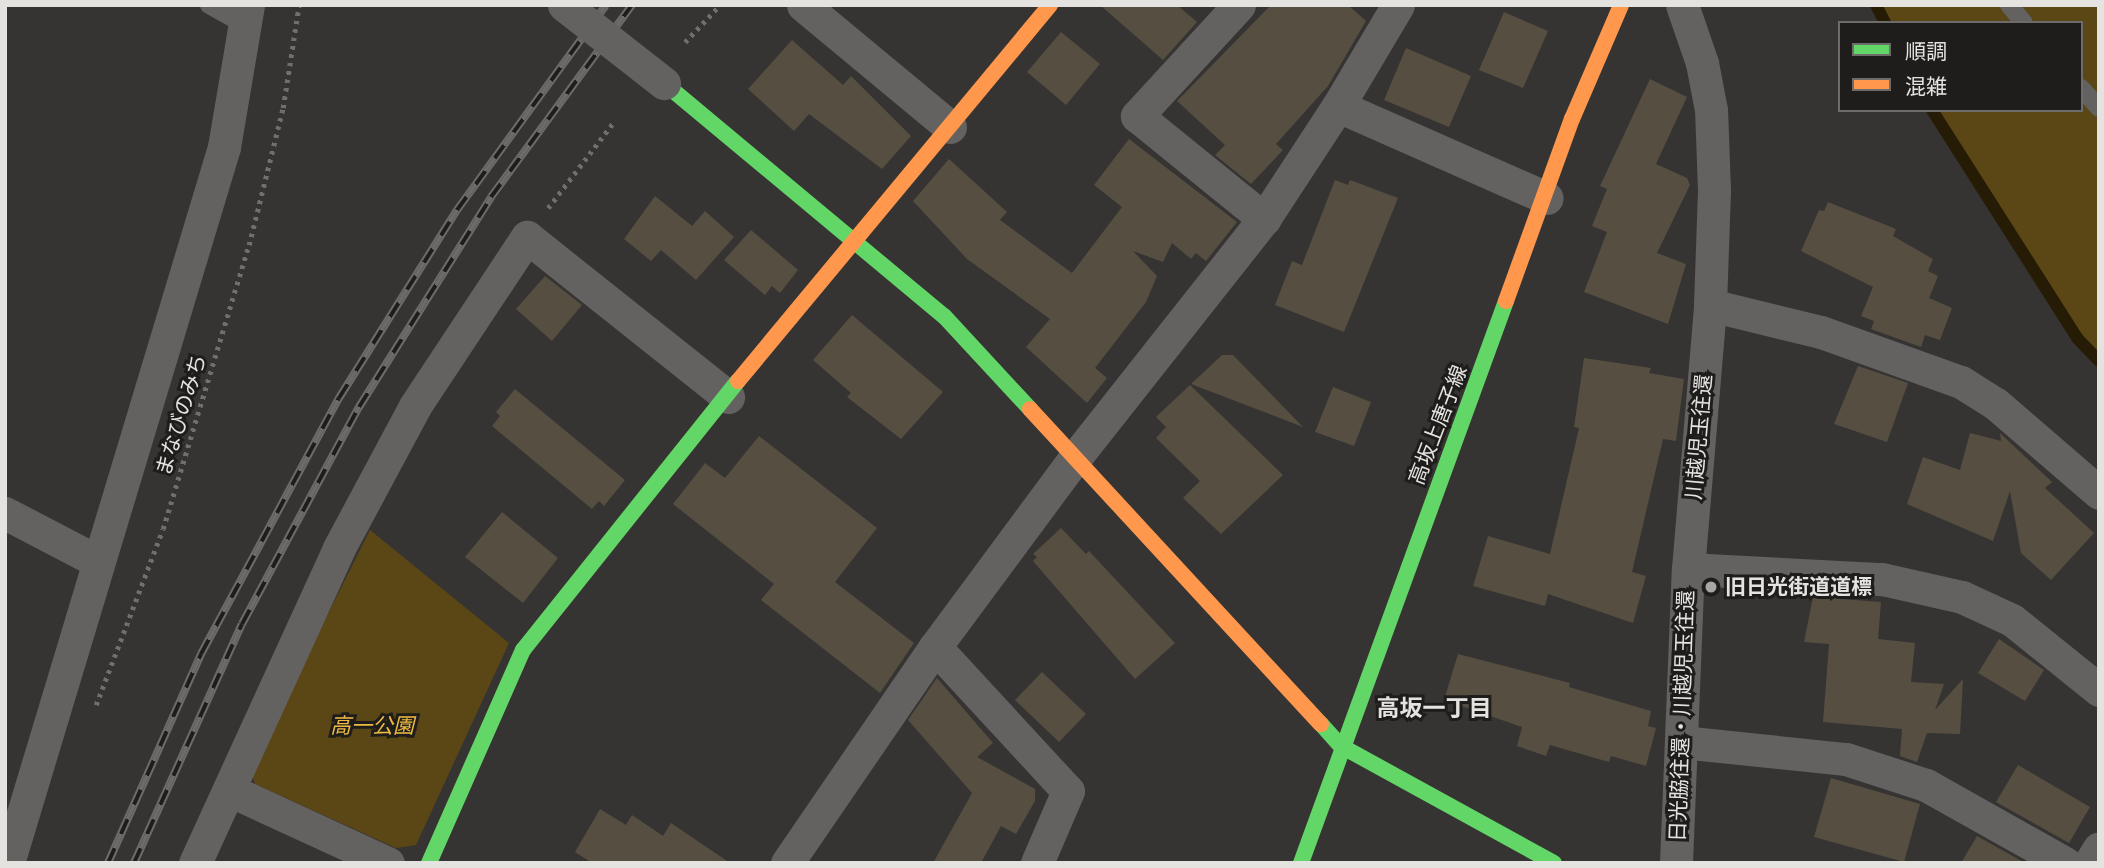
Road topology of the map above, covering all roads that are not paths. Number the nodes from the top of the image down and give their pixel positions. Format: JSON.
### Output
{"nodes":[{"id":1,"x":209,"y":5,"type":"edge"},
{"id":2,"x":564,"y":5,"type":"edge"},
{"id":3,"x":803,"y":5,"type":"edge"},
{"id":4,"x":1050,"y":5,"type":"edge"},
{"id":5,"x":1239,"y":5,"type":"edge"},
{"id":6,"x":1398,"y":5,"type":"edge"},
{"id":7,"x":1621,"y":5,"type":"edge"},
{"id":8,"x":1682,"y":5,"type":"edge"},
{"id":9,"x":2009,"y":5,"type":"edge"},
{"id":10,"x":246,"y":15,"type":"edge"},
{"id":11,"x":2022,"y":21,"type":"edge"},
{"id":12,"x":664,"y":83,"type":"joint"},
{"id":13,"x":2083,"y":90,"type":"edge"},
{"id":14,"x":1338,"y":106,"type":"junction"},
{"id":15,"x":2099,"y":108,"type":"edge"},
{"id":16,"x":950,"y":127,"type":"junction"},
{"id":17,"x":1547,"y":198,"type":"junction"},
{"id":18,"x":1264,"y":219,"type":"junction"},
{"id":19,"x":855,"y":237,"type":"junction"},
{"id":20,"x":1710,"y":305,"type":"junction"},
{"id":21,"x":728,"y":397,"type":"junction"},
{"id":22,"x":1075,"y":458,"type":"junction"},
{"id":23,"x":2099,"y":493,"type":"edge"},
{"id":24,"x":5,"y":513,"type":"edge"},
{"id":25,"x":97,"y":561,"type":"junction"},
{"id":26,"x":1688,"y":569,"type":"junction"},
{"id":27,"x":935,"y":647,"type":"junction"},
{"id":28,"x":2099,"y":690,"type":"edge"},
{"id":29,"x":1681,"y":742,"type":"junction"},
{"id":30,"x":1341,"y":746,"type":"junction"},
{"id":31,"x":229,"y":790,"type":"junction"},
{"id":32,"x":2099,"y":848,"type":"edge"},
{"id":33,"x":8,"y":863,"type":"edge"},
{"id":34,"x":195,"y":863,"type":"edge"},
{"id":35,"x":388,"y":863,"type":"edge"},
{"id":36,"x":429,"y":863,"type":"edge"},
{"id":37,"x":787,"y":863,"type":"edge"},
{"id":38,"x":1037,"y":863,"type":"edge"},
{"id":39,"x":1301,"y":863,"type":"edge"},
{"id":40,"x":1554,"y":863,"type":"edge"},
{"id":41,"x":1676,"y":863,"type":"edge"},
{"id":42,"x":2065,"y":863,"type":"edge"},
{"id":43,"x":2090,"y":863,"type":"edge"}],
"edges":[{"from":1,"to":10,"type":"lane"},
{"from":2,"to":12,"type":"street","bridge":true},
{"from":3,"to":16,"type":"street"},
{"from":4,"to":16,"type":"street"},
{"from":5,"to":18,"type":"street"},
{"from":6,"to":14,"type":"street"},
{"from":7,"to":17,"type":"street","name":"高坂上唐子線"},
{"from":8,"to":20,"type":"street","name":"川越児玉往還"},
{"from":9,"to":11,"type":"lane"},
{"from":10,"to":25,"type":"street"},
{"from":12,"to":19,"type":"street"},
{"from":13,"to":15,"type":"lane"},
{"from":14,"to":17,"type":"street"},
{"from":14,"to":18,"type":"street"},
{"from":16,"to":19,"type":"street"},
{"from":17,"to":30,"type":"street","name":"高坂上唐子線"},
{"from":18,"to":22,"type":"street"},
{"from":19,"to":21,"type":"street"},
{"from":19,"to":22,"type":"street"},
{"from":20,"to":23,"type":"street"},
{"from":20,"to":26,"type":"street","name":"川越児玉往還"},
{"from":21,"to":31,"type":"street"},
{"from":21,"to":36,"type":"street"},
{"from":22,"to":27,"type":"street"},
{"from":22,"to":30,"type":"street"},
{"from":24,"to":25,"type":"street"},
{"from":25,"to":33,"type":"street"},
{"from":26,"to":28,"type":"street"},
{"from":26,"to":29,"type":"street","name":"日光脇往還・川越児玉往還"},
{"from":27,"to":37,"type":"street"},
{"from":27,"to":38,"type":"street"},
{"from":29,"to":41,"type":"street","name":"日光脇往還・川越児玉往還"},
{"from":29,"to":42,"type":"street"},
{"from":30,"to":39,"type":"street","name":"高坂上唐子線"},
{"from":30,"to":40,"type":"street"},
{"from":31,"to":34,"type":"street"},
{"from":31,"to":35,"type":"street"},
{"from":32,"to":43,"type":"street"}]}
